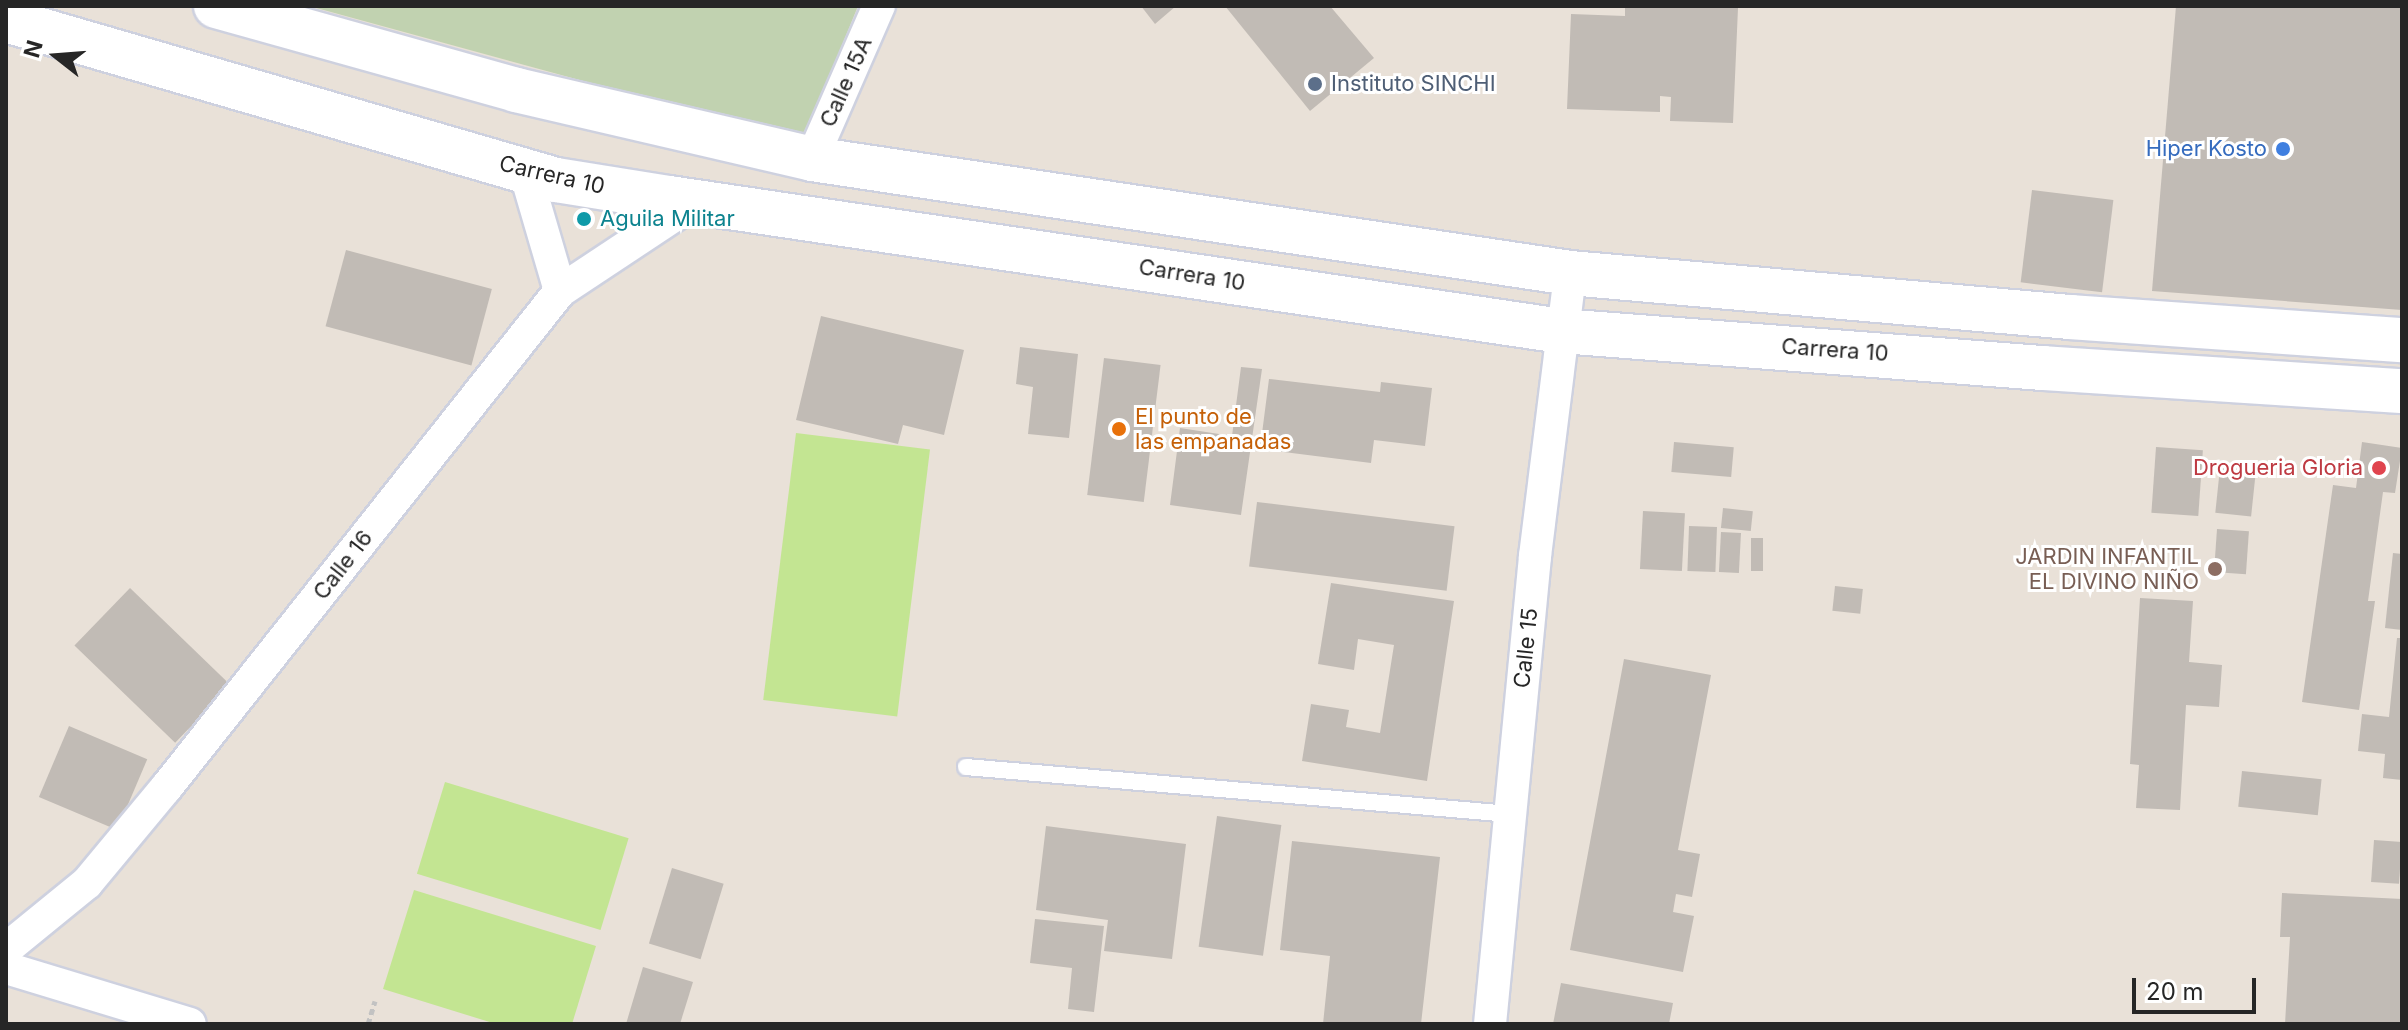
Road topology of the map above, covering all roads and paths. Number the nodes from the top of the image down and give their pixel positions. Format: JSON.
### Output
{"nodes":[{"id":1,"x":216,"y":6,"type":"edge"},
{"id":2,"x":879,"y":6,"type":"edge"},
{"id":3,"x":6,"y":20,"type":"edge"},
{"id":4,"x":812,"y":159,"type":"junction"},
{"id":5,"x":525,"y":171,"type":"junction"},
{"id":6,"x":696,"y":201,"type":"junction"},
{"id":7,"x":1570,"y":273,"type":"junction"},
{"id":8,"x":560,"y":291,"type":"junction"},
{"id":9,"x":1561,"y":331,"type":"junction"},
{"id":10,"x":2402,"y":340,"type":"edge"},
{"id":11,"x":2402,"y":391,"type":"edge"},
{"id":12,"x":966,"y":767,"type":"dead end"},
{"id":13,"x":1510,"y":814,"type":"junction"},
{"id":14,"x":6,"y":949,"type":"edge"},
{"id":15,"x":6,"y":968,"type":"edge"},
{"id":16,"x":375,"y":1001,"type":"dead end"},
{"id":17,"x":190,"y":1024,"type":"edge"},
{"id":18,"x":368,"y":1024,"type":"edge"},
{"id":19,"x":1490,"y":1024,"type":"edge"}],
"edges":[{"from":1,"to":4,"type":"main road"},
{"from":2,"to":4,"type":"street","name":"Calle 15A"},
{"from":3,"to":5,"type":"main road","name":"Carrera 10"},
{"from":4,"to":7,"type":"main road"},
{"from":5,"to":6,"type":"main road","name":"Carrera 10"},
{"from":5,"to":8,"type":"street"},
{"from":6,"to":8,"type":"street","name":"Calle 16"},
{"from":6,"to":9,"type":"main road","name":"Carrera 10"},
{"from":7,"to":9,"type":"street","name":"Calle 15"},
{"from":7,"to":10,"type":"main road"},
{"from":8,"to":14,"type":"street","name":"Calle 16"},
{"from":9,"to":11,"type":"main road","name":"Carrera 10"},
{"from":9,"to":13,"type":"street","name":"Calle 15"},
{"from":12,"to":13,"type":"lane"},
{"from":13,"to":19,"type":"street","name":"Calle 15"},
{"from":15,"to":17,"type":"street"},
{"from":16,"to":18,"type":"path"}]}
